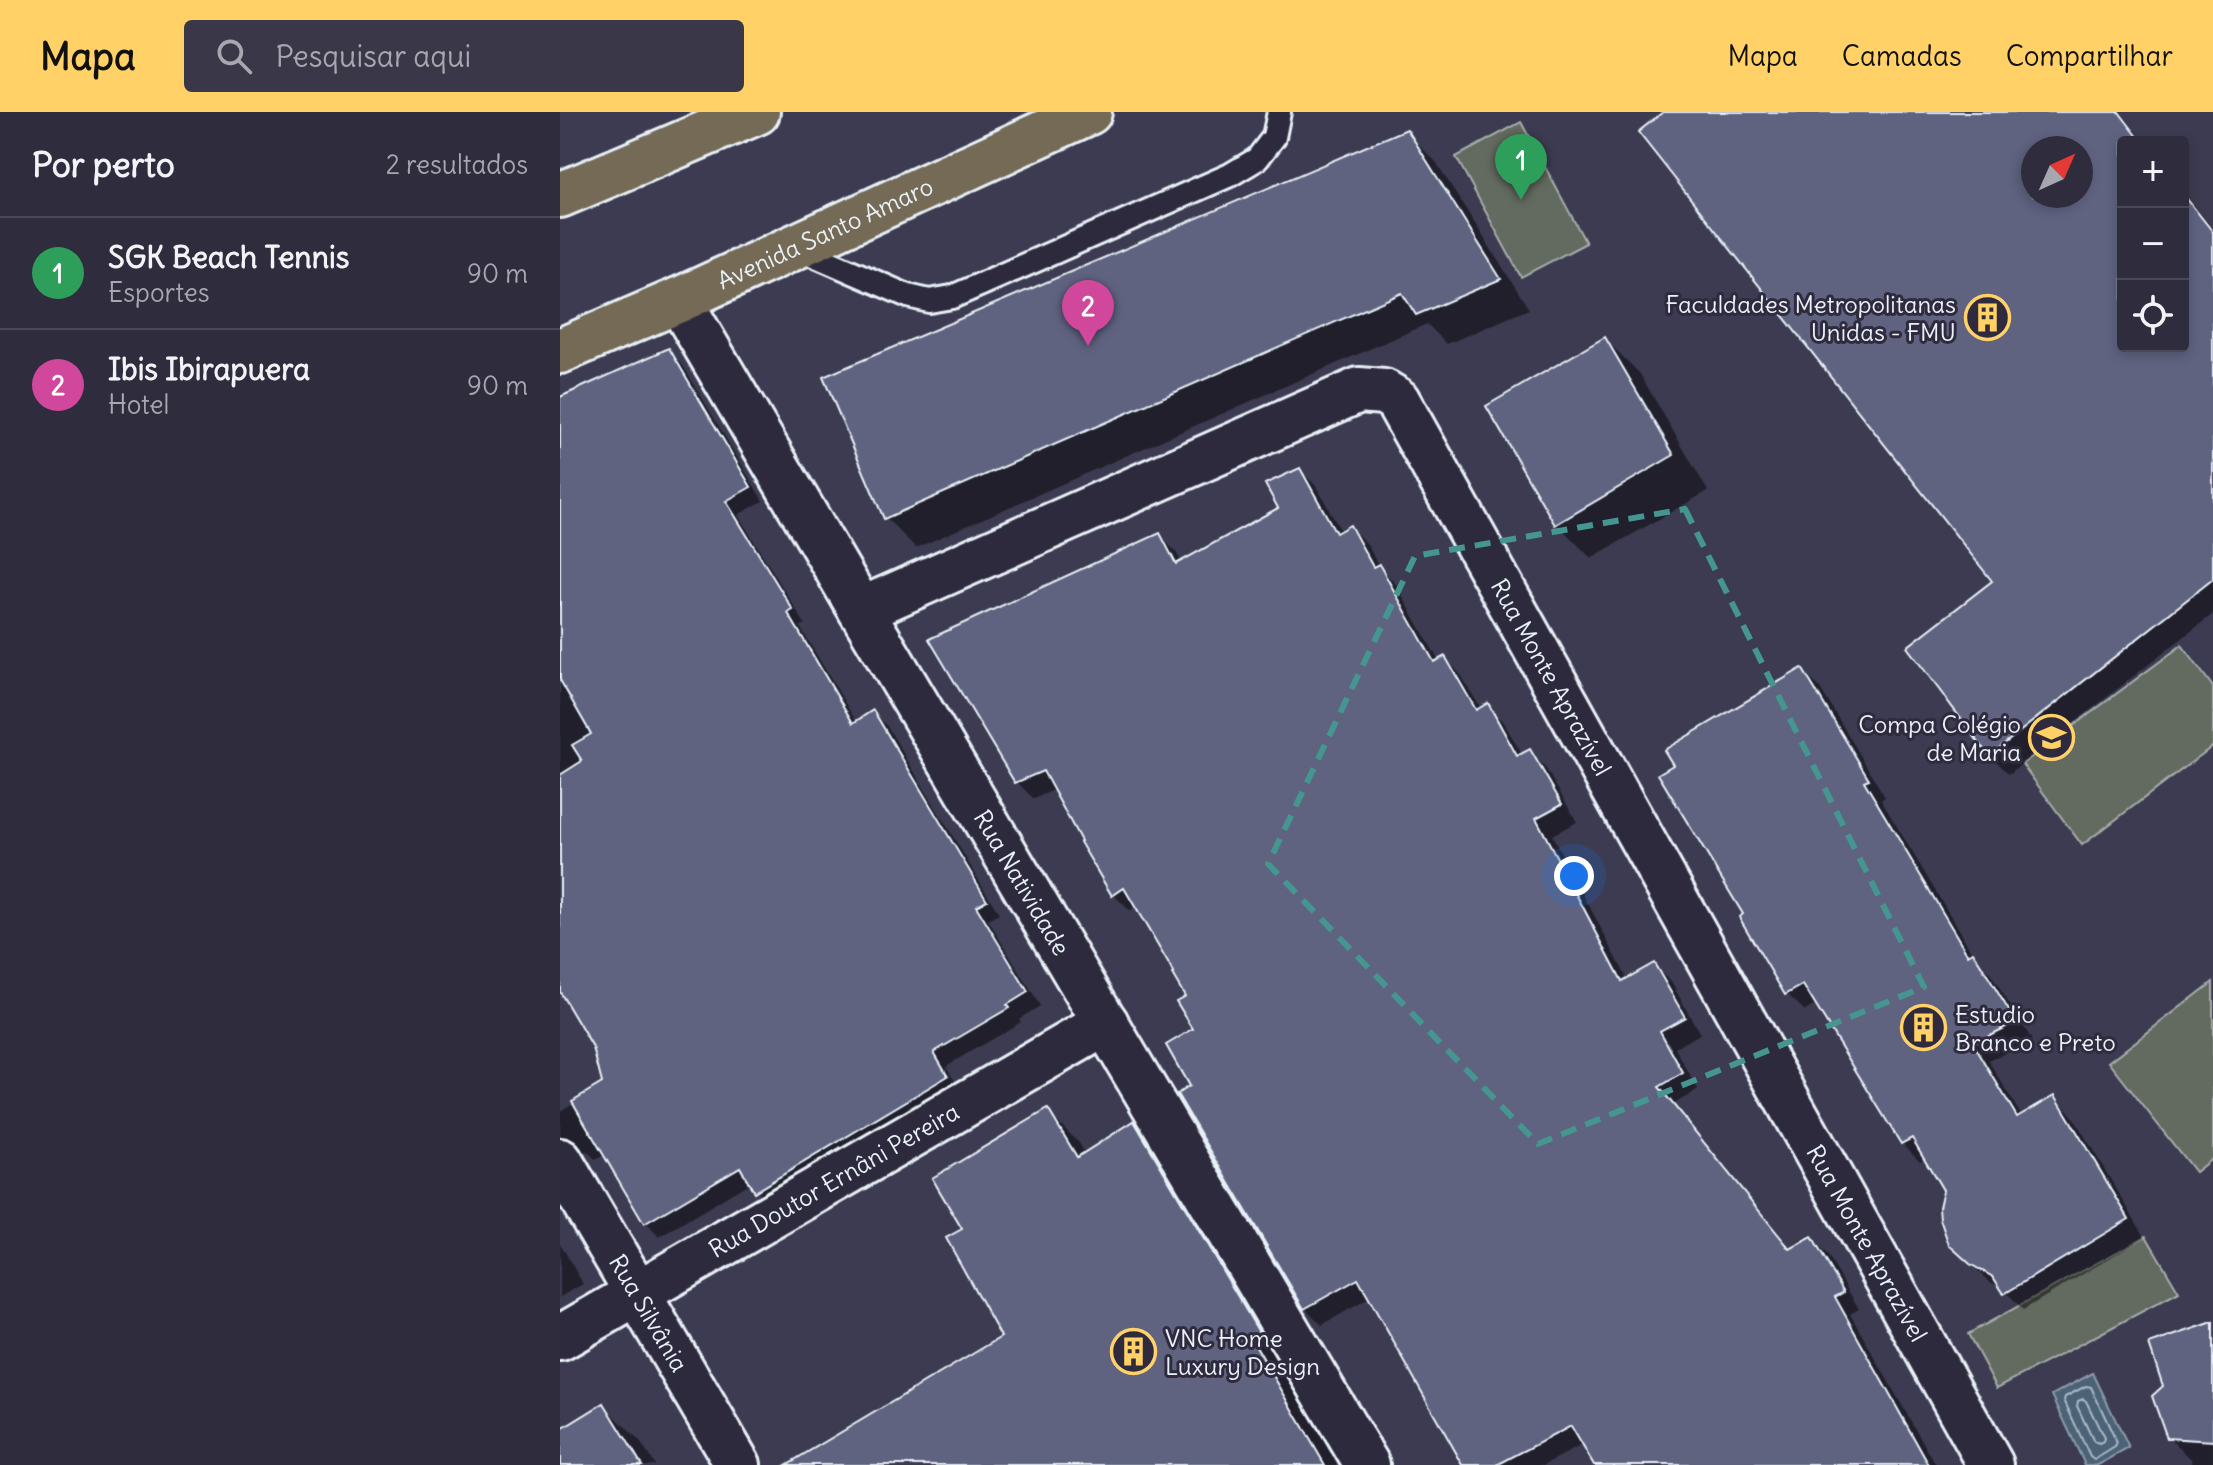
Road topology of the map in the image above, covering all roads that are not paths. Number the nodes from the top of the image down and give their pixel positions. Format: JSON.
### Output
{"nodes":[{"id":1,"x":757,"y":112,"type":"edge"},
{"id":2,"x":1089,"y":112,"type":"edge"},
{"id":3,"x":1279,"y":112,"type":"edge"},
{"id":4,"x":560,"y":195,"type":"edge"},
{"id":5,"x":794,"y":247,"type":"junction"},
{"id":6,"x":679,"y":300,"type":"junction"},
{"id":7,"x":560,"y":351,"type":"edge"},
{"id":8,"x":861,"y":610,"type":"junction"},
{"id":9,"x":1106,"y":1023,"type":"junction"},
{"id":10,"x":560,"y":1161,"type":"edge"},
{"id":11,"x":637,"y":1293,"type":"junction"},
{"id":12,"x":560,"y":1338,"type":"edge"},
{"id":13,"x":738,"y":1465,"type":"edge"},
{"id":14,"x":1367,"y":1465,"type":"edge"},
{"id":15,"x":1991,"y":1465,"type":"edge"}],
"edges":[{"from":1,"to":4,"type":"main road"},
{"from":2,"to":5,"type":"main road","name":"Avenida Santo Amaro"},
{"from":3,"to":5,"type":"lane"},
{"from":5,"to":6,"type":"main road","name":"Avenida Santo Amaro"},
{"from":6,"to":7,"type":"main road","name":"Avenida Santo Amaro"},
{"from":6,"to":8,"type":"street","name":"Rua Natividade"},
{"from":8,"to":9,"type":"street","name":"Rua Natividade"},
{"from":8,"to":15,"type":"street","name":"Rua Monte Aprazível"},
{"from":9,"to":11,"type":"street","name":"Rua Doutor Ernâni Pereira"},
{"from":9,"to":14,"type":"street","name":"Rua Natividade"},
{"from":10,"to":11,"type":"street","name":"Rua Silvânia"},
{"from":11,"to":12,"type":"street","name":"Rua Doutor Ernâni Pereira"},
{"from":11,"to":13,"type":"street","name":"Rua Silvânia"}]}
